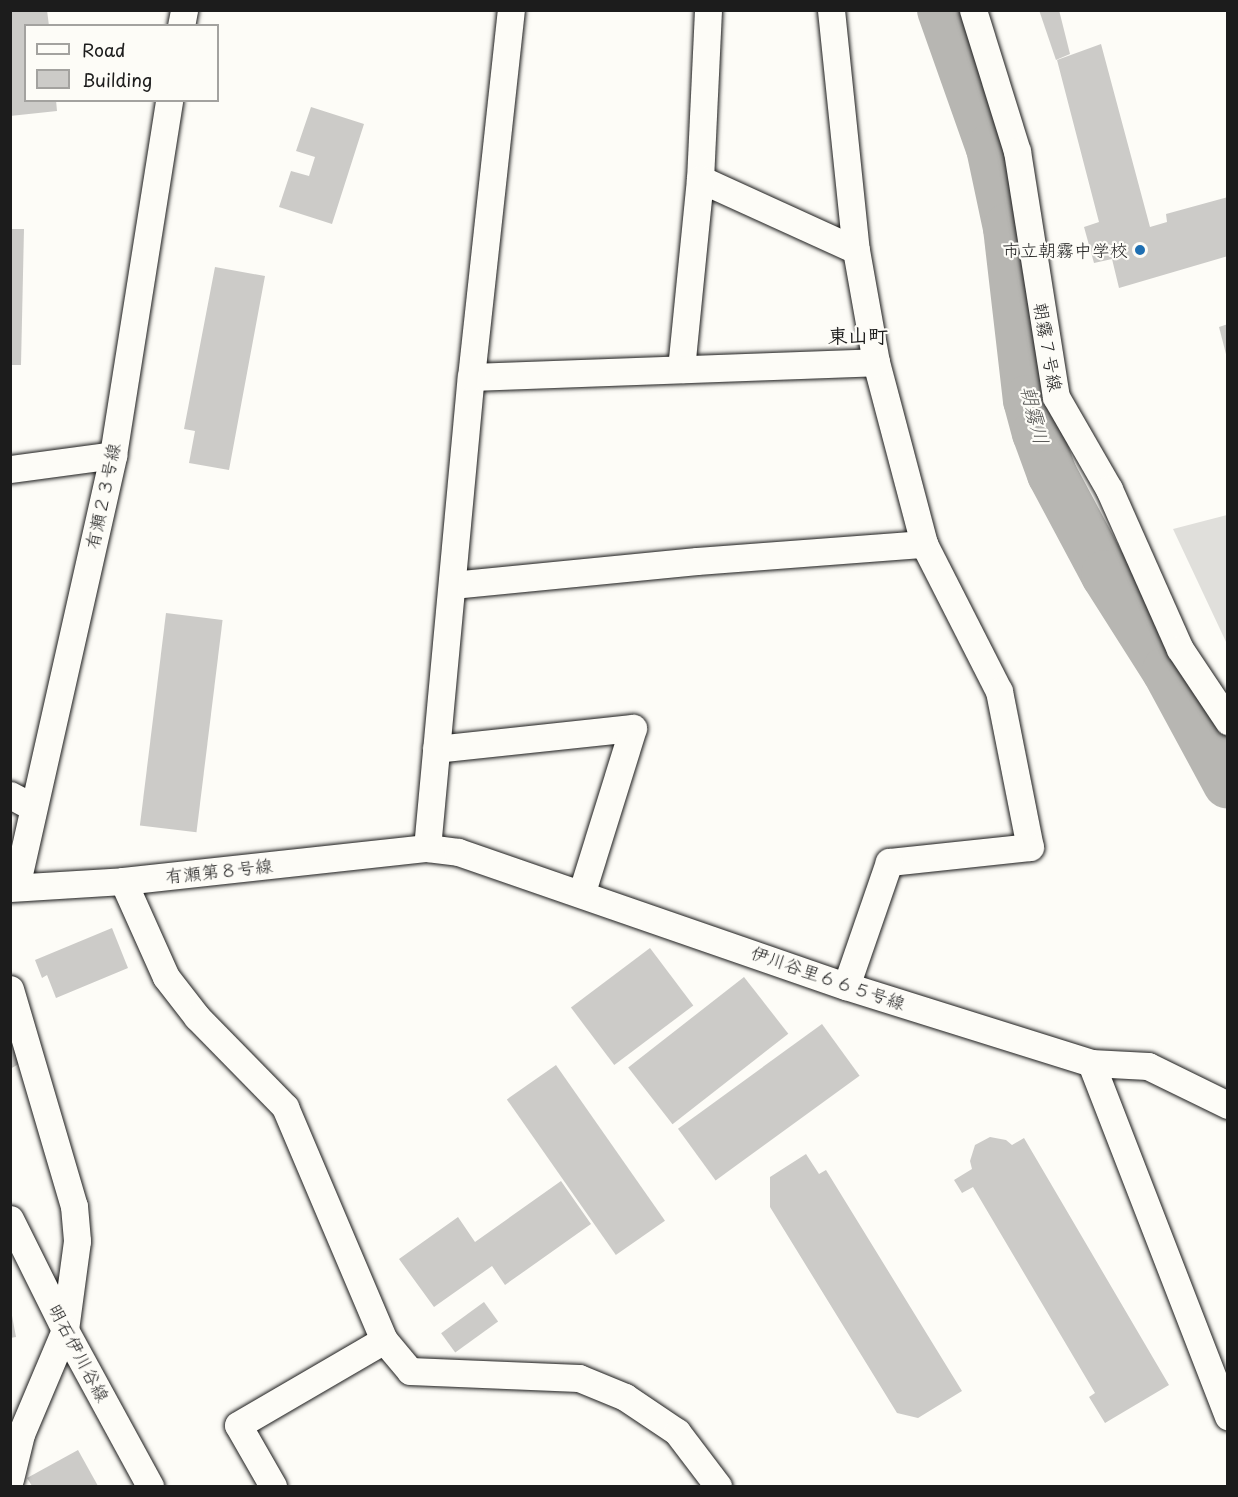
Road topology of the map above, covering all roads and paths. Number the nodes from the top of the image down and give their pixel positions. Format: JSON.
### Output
{"nodes":[{"id":1,"x":511,"y":10,"type":"edge"},
{"id":2,"x":708,"y":10,"type":"edge"},
{"id":3,"x":831,"y":10,"type":"edge"},
{"id":4,"x":973,"y":10,"type":"edge"},
{"id":5,"x":169,"y":102,"type":"edge"},
{"id":6,"x":700,"y":178,"type":"junction"},
{"id":7,"x":856,"y":250,"type":"junction"},
{"id":8,"x":876,"y":362,"type":"junction"},
{"id":9,"x":681,"y":369,"type":"junction"},
{"id":10,"x":471,"y":377,"type":"junction"},
{"id":11,"x":113,"y":455,"type":"junction"},
{"id":12,"x":10,"y":469,"type":"edge"},
{"id":13,"x":924,"y":544,"type":"junction"},
{"id":14,"x":452,"y":585,"type":"junction"},
{"id":15,"x":1227,"y":721,"type":"edge"},
{"id":16,"x":436,"y":749,"type":"junction"},
{"id":17,"x":22,"y":801,"type":"edge"},
{"id":18,"x":427,"y":848,"type":"junction"},
{"id":19,"x":123,"y":881,"type":"junction"},
{"id":20,"x":13,"y":887,"type":"edge"},
{"id":21,"x":582,"y":892,"type":"junction"},
{"id":22,"x":846,"y":986,"type":"junction"},
{"id":23,"x":10,"y":989,"type":"edge"},
{"id":24,"x":1091,"y":1063,"type":"junction"},
{"id":25,"x":1227,"y":1105,"type":"edge"},
{"id":26,"x":10,"y":1219,"type":"edge"},
{"id":27,"x":65,"y":1330,"type":"junction"},
{"id":28,"x":384,"y":1340,"type":"junction"},
{"id":29,"x":1227,"y":1416,"type":"edge"},
{"id":30,"x":10,"y":1479,"type":"edge"},
{"id":31,"x":150,"y":1486,"type":"edge"},
{"id":32,"x":273,"y":1486,"type":"edge"},
{"id":33,"x":718,"y":1486,"type":"edge"}],
"edges":[{"from":1,"to":10,"type":"street"},
{"from":2,"to":6,"type":"street"},
{"from":3,"to":7,"type":"street"},
{"from":4,"to":15,"type":"street","name":"朝霧７号線"},
{"from":5,"to":11,"type":"street","name":"有瀬２３号線"},
{"from":6,"to":7,"type":"street"},
{"from":6,"to":9,"type":"street"},
{"from":7,"to":8,"type":"street"},
{"from":8,"to":9,"type":"street"},
{"from":8,"to":13,"type":"street"},
{"from":9,"to":10,"type":"street"},
{"from":10,"to":14,"type":"street"},
{"from":11,"to":12,"type":"street"},
{"from":11,"to":17,"type":"street","name":"有瀬２３号線"},
{"from":13,"to":14,"type":"street"},
{"from":13,"to":22,"type":"street"},
{"from":14,"to":16,"type":"street"},
{"from":16,"to":18,"type":"street"},
{"from":16,"to":21,"type":"street"},
{"from":17,"to":20,"type":"street","name":"有瀬２３号線"},
{"from":18,"to":19,"type":"street","name":"有瀬第８号線"},
{"from":18,"to":21,"type":"street","name":"伊川谷里６６５号線"},
{"from":19,"to":20,"type":"street","name":"有瀬第８号線"},
{"from":19,"to":28,"type":"street"},
{"from":21,"to":22,"type":"street","name":"伊川谷里６６５号線"},
{"from":22,"to":24,"type":"street","name":"伊川谷里６６５号線"},
{"from":23,"to":27,"type":"street"},
{"from":24,"to":25,"type":"street","name":"伊川谷里６６５号線"},
{"from":24,"to":29,"type":"street"},
{"from":26,"to":27,"type":"street","name":"明石伊川谷線"},
{"from":27,"to":30,"type":"street"},
{"from":27,"to":31,"type":"street","name":"明石伊川谷線"},
{"from":28,"to":32,"type":"street"},
{"from":28,"to":33,"type":"street"}]}
